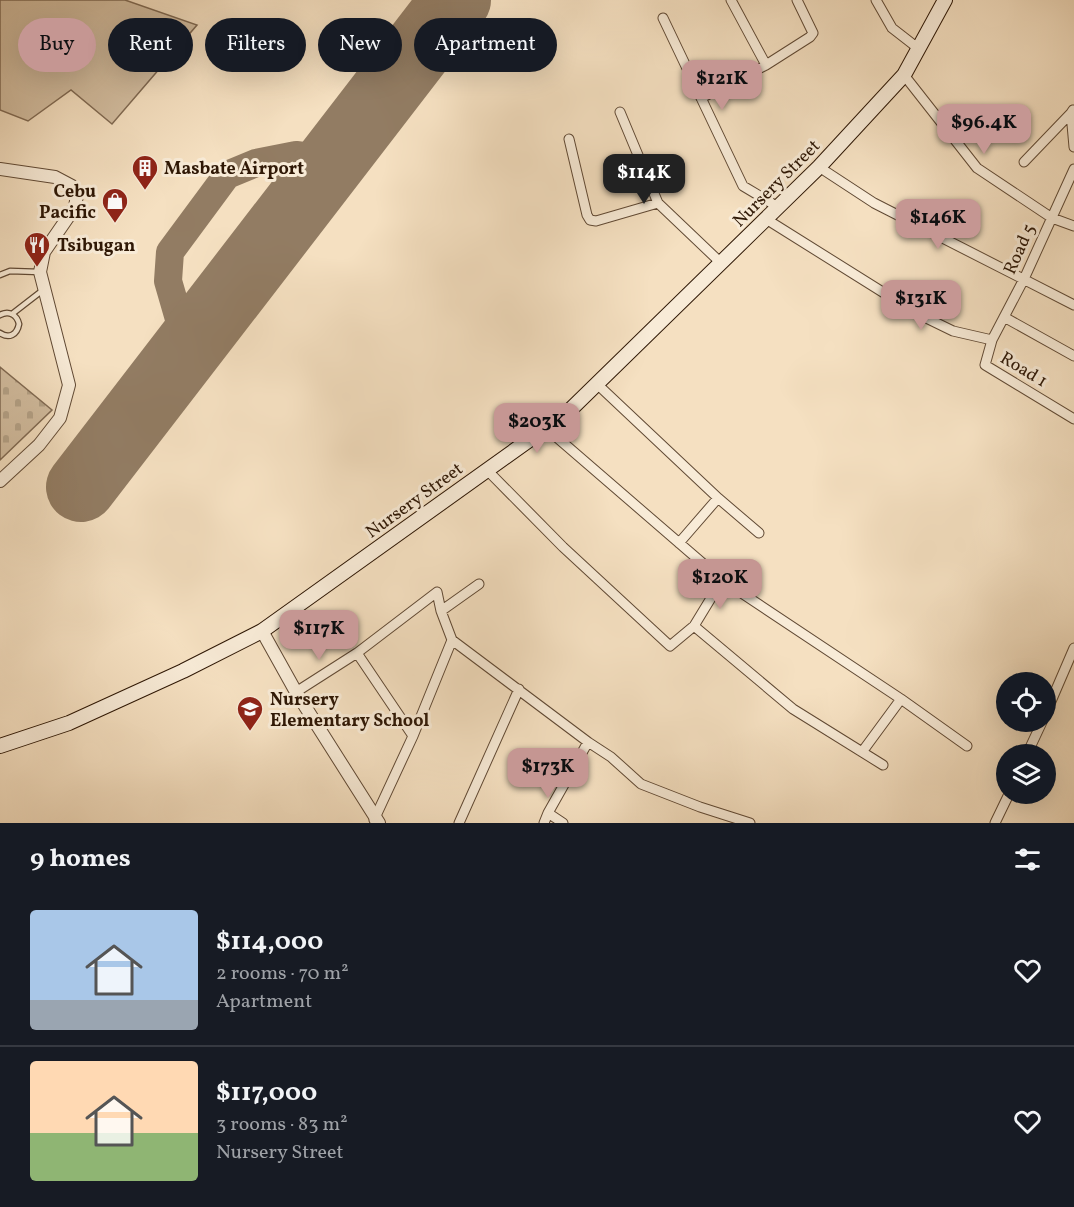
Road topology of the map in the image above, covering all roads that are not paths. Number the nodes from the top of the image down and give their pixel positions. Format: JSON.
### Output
{"nodes":[{"id":1,"x":731,"y":0,"type":"edge"},
{"id":2,"x":797,"y":0,"type":"edge"},
{"id":3,"x":876,"y":0,"type":"edge"},
{"id":4,"x":945,"y":0,"type":"edge"},
{"id":5,"x":663,"y":18,"type":"dead end"},
{"id":6,"x":919,"y":49,"type":"junction"},
{"id":7,"x":766,"y":65,"type":"junction"},
{"id":8,"x":904,"y":75,"type":"junction"},
{"id":9,"x":701,"y":98,"type":"junction"},
{"id":10,"x":1073,"y":110,"type":"edge"},
{"id":11,"x":620,"y":112,"type":"dead end"},
{"id":12,"x":569,"y":139,"type":"dead end"},
{"id":13,"x":1074,"y":147,"type":"edge"},
{"id":14,"x":1024,"y":162,"type":"dead end"},
{"id":15,"x":819,"y":166,"type":"junction"},
{"id":16,"x":0,"y":169,"type":"edge"},
{"id":17,"x":1074,"y":170,"type":"edge"},
{"id":18,"x":658,"y":203,"type":"junction"},
{"id":19,"x":778,"y":207,"type":"junction"},
{"id":20,"x":1052,"y":218,"type":"junction"},
{"id":21,"x":766,"y":219,"type":"junction"},
{"id":22,"x":1074,"y":226,"type":"edge"},
{"id":23,"x":721,"y":263,"type":"junction"},
{"id":24,"x":39,"y":272,"type":"junction"},
{"id":25,"x":0,"y":275,"type":"edge"},
{"id":26,"x":1024,"y":279,"type":"junction"},
{"id":27,"x":43,"y":291,"type":"junction"},
{"id":28,"x":1074,"y":305,"type":"edge"},
{"id":29,"x":12,"y":314,"type":"junction"},
{"id":30,"x":0,"y":315,"type":"edge"},
{"id":31,"x":1004,"y":317,"type":"junction"},
{"id":32,"x":0,"y":333,"type":"edge"},
{"id":33,"x":992,"y":340,"type":"junction"},
{"id":34,"x":1074,"y":356,"type":"edge"},
{"id":35,"x":597,"y":384,"type":"junction"},
{"id":36,"x":1074,"y":419,"type":"edge"},
{"id":37,"x":546,"y":428,"type":"junction"},
{"id":38,"x":487,"y":470,"type":"junction"},
{"id":39,"x":0,"y":481,"type":"edge"},
{"id":40,"x":718,"y":498,"type":"junction"},
{"id":41,"x":759,"y":533,"type":"dead end"},
{"id":42,"x":679,"y":543,"type":"junction"},
{"id":43,"x":722,"y":580,"type":"junction"},
{"id":44,"x":479,"y":584,"type":"dead end"},
{"id":45,"x":441,"y":611,"type":"junction"},
{"id":46,"x":694,"y":626,"type":"junction"},
{"id":47,"x":262,"y":631,"type":"junction"},
{"id":48,"x":452,"y":640,"type":"junction"},
{"id":49,"x":1074,"y":648,"type":"edge"},
{"id":50,"x":357,"y":653,"type":"junction"},
{"id":51,"x":519,"y":689,"type":"junction"},
{"id":52,"x":1056,"y":690,"type":"edge"},
{"id":53,"x":296,"y":692,"type":"junction"},
{"id":54,"x":901,"y":699,"type":"junction"},
{"id":55,"x":413,"y":736,"type":"junction"},
{"id":56,"x":588,"y":742,"type":"junction"},
{"id":57,"x":0,"y":746,"type":"edge"},
{"id":58,"x":967,"y":746,"type":"dead end"},
{"id":59,"x":862,"y":752,"type":"junction"},
{"id":60,"x":883,"y":765,"type":"dead end"},
{"id":61,"x":1004,"y":804,"type":"edge"},
{"id":62,"x":548,"y":813,"type":"junction"},
{"id":63,"x":376,"y":821,"type":"edge"},
{"id":64,"x":459,"y":823,"type":"edge"},
{"id":65,"x":544,"y":823,"type":"edge"},
{"id":66,"x":563,"y":823,"type":"edge"},
{"id":67,"x":750,"y":823,"type":"edge"},
{"id":68,"x":995,"y":823,"type":"edge"}],
"edges":[{"from":1,"to":7,"type":"street"},
{"from":2,"to":7,"type":"street"},
{"from":3,"to":6,"type":"street"},
{"from":4,"to":6,"type":"main road","name":"Nursery Street"},
{"from":5,"to":9,"type":"street"},
{"from":6,"to":8,"type":"main road","name":"Nursery Street"},
{"from":7,"to":9,"type":"street"},
{"from":8,"to":15,"type":"main road","name":"Nursery Street"},
{"from":8,"to":20,"type":"street"},
{"from":9,"to":19,"type":"street"},
{"from":10,"to":13,"type":"street"},
{"from":10,"to":14,"type":"street"},
{"from":11,"to":18,"type":"street"},
{"from":12,"to":18,"type":"street"},
{"from":15,"to":19,"type":"main road","name":"Nursery Street"},
{"from":15,"to":26,"type":"street"},
{"from":16,"to":24,"type":"street"},
{"from":17,"to":20,"type":"street","name":"Road 5"},
{"from":18,"to":23,"type":"street"},
{"from":19,"to":21,"type":"main road","name":"Nursery Street"},
{"from":20,"to":22,"type":"street"},
{"from":20,"to":26,"type":"street","name":"Road 5"},
{"from":21,"to":23,"type":"main road","name":"Nursery Street"},
{"from":21,"to":33,"type":"street","name":"Road 1"},
{"from":23,"to":35,"type":"main road","name":"Nursery Street"},
{"from":24,"to":25,"type":"lane"},
{"from":24,"to":27,"type":"street"},
{"from":26,"to":28,"type":"street"},
{"from":26,"to":31,"type":"street","name":"Road 5"},
{"from":27,"to":29,"type":"lane"},
{"from":27,"to":39,"type":"street"},
{"from":29,"to":30,"type":"lane"},
{"from":29,"to":32,"type":"lane"},
{"from":31,"to":33,"type":"street","name":"Road 5"},
{"from":31,"to":34,"type":"street"},
{"from":33,"to":36,"type":"street","name":"Road 1"},
{"from":35,"to":37,"type":"main road","name":"Nursery Street"},
{"from":35,"to":40,"type":"street"},
{"from":37,"to":38,"type":"main road","name":"Nursery Street"},
{"from":37,"to":42,"type":"street"},
{"from":38,"to":46,"type":"street"},
{"from":38,"to":47,"type":"main road","name":"Nursery Street"},
{"from":40,"to":41,"type":"street"},
{"from":40,"to":42,"type":"street"},
{"from":42,"to":43,"type":"street"},
{"from":43,"to":46,"type":"street"},
{"from":43,"to":54,"type":"street"},
{"from":44,"to":45,"type":"street"},
{"from":45,"to":48,"type":"street"},
{"from":45,"to":50,"type":"street"},
{"from":46,"to":59,"type":"street"},
{"from":47,"to":53,"type":"street"},
{"from":47,"to":57,"type":"main road","name":"Nursery Street"},
{"from":48,"to":51,"type":"street"},
{"from":48,"to":55,"type":"street"},
{"from":49,"to":52,"type":"street"},
{"from":50,"to":53,"type":"street"},
{"from":50,"to":55,"type":"street"},
{"from":51,"to":56,"type":"street"},
{"from":51,"to":64,"type":"street"},
{"from":53,"to":63,"type":"street"},
{"from":54,"to":58,"type":"street"},
{"from":54,"to":59,"type":"street"},
{"from":55,"to":63,"type":"street"},
{"from":56,"to":62,"type":"street"},
{"from":56,"to":67,"type":"street"},
{"from":59,"to":60,"type":"street"},
{"from":61,"to":68,"type":"street"},
{"from":62,"to":65,"type":"street"},
{"from":62,"to":66,"type":"street"}]}
